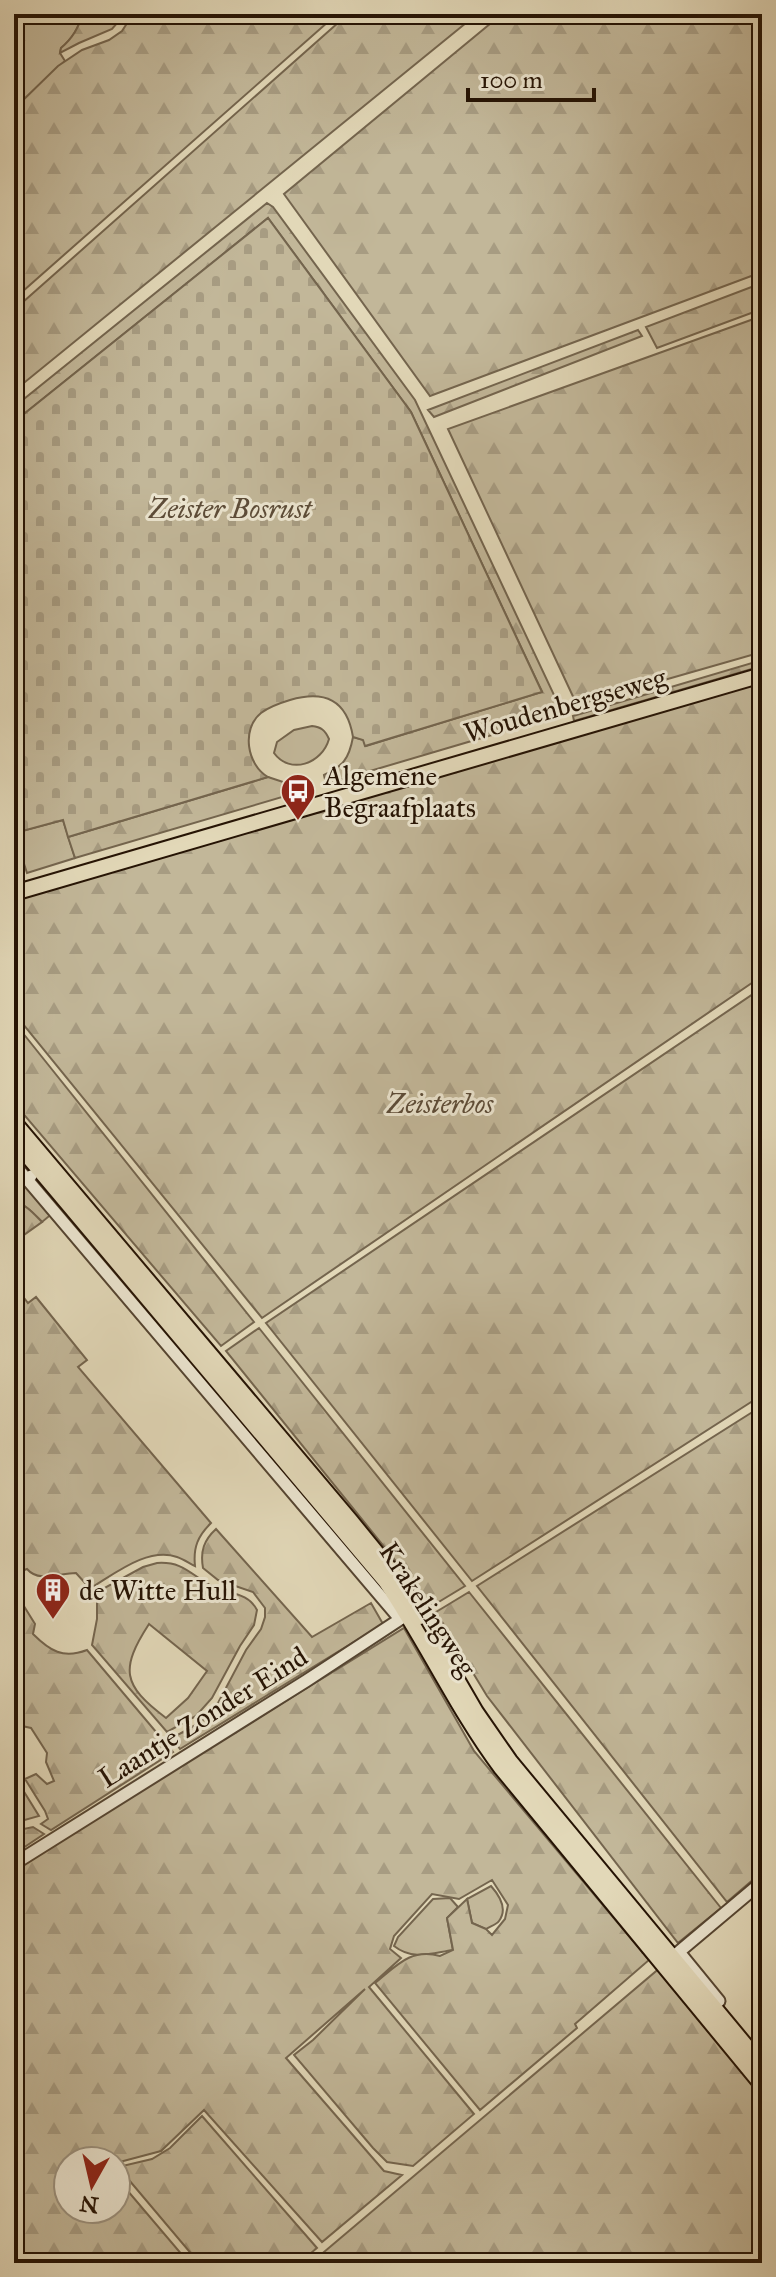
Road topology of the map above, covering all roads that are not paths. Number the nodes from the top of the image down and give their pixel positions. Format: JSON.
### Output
{"nodes":[{"id":1,"x":762,"y":675,"type":"edge"},
{"id":2,"x":14,"y":893,"type":"edge"},
{"id":3,"x":14,"y":1122,"type":"edge"},
{"id":4,"x":14,"y":1140,"type":"edge"},
{"id":5,"x":14,"y":1164,"type":"edge"},
{"id":6,"x":38,"y":1171,"type":"junction"},
{"id":7,"x":14,"y":1185,"type":"edge"},
{"id":8,"x":408,"y":1615,"type":"junction"},
{"id":9,"x":14,"y":1864,"type":"edge"},
{"id":10,"x":762,"y":1882,"type":"edge"},
{"id":11,"x":672,"y":1958,"type":"junction"},
{"id":12,"x":719,"y":2001,"type":"dead end"},
{"id":13,"x":762,"y":2065,"type":"edge"},
{"id":14,"x":762,"y":2085,"type":"edge"}],
"edges":[{"from":1,"to":2,"type":"main road","name":"Woudenbergseweg"},
{"from":3,"to":6,"type":"main road","name":"Krakelingweg"},
{"from":4,"to":6,"type":"main road","name":"Krakelingweg"},
{"from":5,"to":6,"type":"street","name":"Krakelingweg"},
{"from":6,"to":7,"type":"street"},
{"from":6,"to":8,"type":"main road","name":"Krakelingweg"},
{"from":8,"to":9,"type":"street","name":"Laantje Zonder Eind"},
{"from":8,"to":11,"type":"main road","name":"Krakelingweg"},
{"from":10,"to":11,"type":"street"},
{"from":11,"to":12,"type":"street","name":"Krakelingweg"},
{"from":11,"to":13,"type":"main road","name":"Krakelingweg"},
{"from":11,"to":14,"type":"main road","name":"Krakelingweg"}]}
